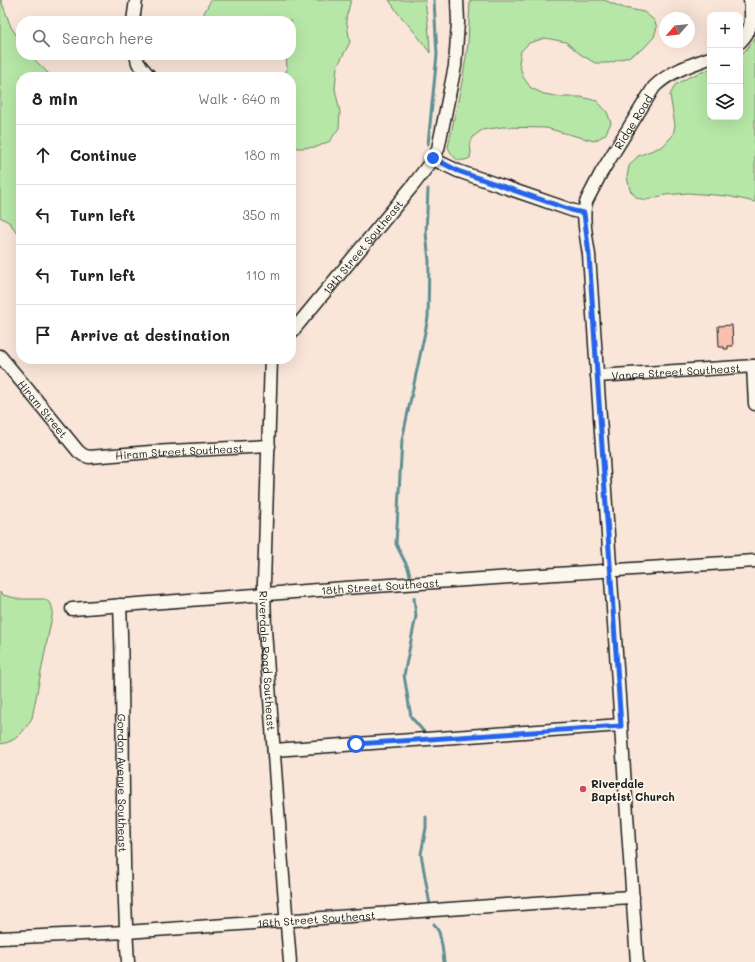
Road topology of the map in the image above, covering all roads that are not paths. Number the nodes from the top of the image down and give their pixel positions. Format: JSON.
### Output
{"nodes":[{"id":1,"x":136,"y":0,"type":"edge"},
{"id":2,"x":457,"y":0,"type":"edge"},
{"id":3,"x":750,"y":0,"type":"edge"},
{"id":4,"x":134,"y":16,"type":"edge"},
{"id":5,"x":743,"y":39,"type":"edge"},
{"id":6,"x":707,"y":59,"type":"edge"},
{"id":7,"x":137,"y":60,"type":"edge"},
{"id":8,"x":146,"y":72,"type":"edge"},
{"id":9,"x":433,"y":158,"type":"junction"},
{"id":10,"x":584,"y":213,"type":"junction"},
{"id":11,"x":296,"y":327,"type":"edge"},
{"id":12,"x":0,"y":356,"type":"edge"},
{"id":13,"x":270,"y":364,"type":"edge"},
{"id":14,"x":754,"y":366,"type":"edge"},
{"id":15,"x":597,"y":376,"type":"junction"},
{"id":16,"x":755,"y":404,"type":"edge"},
{"id":17,"x":269,"y":446,"type":"junction"},
{"id":18,"x":89,"y":457,"type":"joint"},
{"id":19,"x":755,"y":561,"type":"edge"},
{"id":20,"x":610,"y":570,"type":"junction"},
{"id":21,"x":265,"y":594,"type":"junction"},
{"id":22,"x":120,"y":605,"type":"junction"},
{"id":23,"x":72,"y":609,"type":"dead end"},
{"id":24,"x":621,"y":726,"type":"junction"},
{"id":25,"x":274,"y":750,"type":"junction"},
{"id":26,"x":633,"y":897,"type":"junction"},
{"id":27,"x":286,"y":921,"type":"junction"},
{"id":28,"x":126,"y":932,"type":"junction"},
{"id":29,"x":0,"y":938,"type":"edge"},
{"id":30,"x":128,"y":962,"type":"edge"},
{"id":31,"x":290,"y":962,"type":"edge"},
{"id":32,"x":637,"y":962,"type":"edge"}],
"edges":[{"from":1,"to":4,"type":"street"},
{"from":2,"to":9,"type":"street","name":"19th Street Southeast"},
{"from":3,"to":5,"type":"street"},
{"from":6,"to":10,"type":"street","name":"Ridge Road"},
{"from":7,"to":8,"type":"street"},
{"from":9,"to":10,"type":"street"},
{"from":9,"to":11,"type":"street","name":"19th Street Southeast"},
{"from":10,"to":15,"type":"street"},
{"from":12,"to":18,"type":"street","name":"Hiram Street"},
{"from":13,"to":17,"type":"street","name":"Riverdale Road Southeast"},
{"from":14,"to":15,"type":"street","name":"Vance Street Southeast"},
{"from":14,"to":16,"type":"street"},
{"from":15,"to":20,"type":"street"},
{"from":17,"to":18,"type":"street","name":"Hiram Street Southeast"},
{"from":17,"to":21,"type":"street","name":"Riverdale Road Southeast"},
{"from":19,"to":20,"type":"street","name":"18th Street Southeast"},
{"from":20,"to":21,"type":"street","name":"18th Street Southeast"},
{"from":20,"to":24,"type":"street"},
{"from":21,"to":22,"type":"street","name":"18th Street Southeast"},
{"from":21,"to":25,"type":"street","name":"Riverdale Road Southeast"},
{"from":22,"to":23,"type":"street","name":"18th Street Southeast"},
{"from":22,"to":28,"type":"street","name":"Gordon Avenue Southeast"},
{"from":24,"to":25,"type":"street"},
{"from":24,"to":26,"type":"street"},
{"from":25,"to":27,"type":"street","name":"Riverdale Road Southeast"},
{"from":26,"to":27,"type":"street","name":"16th Street Southeast"},
{"from":26,"to":32,"type":"street"},
{"from":27,"to":28,"type":"street","name":"16th Street Southeast"},
{"from":27,"to":31,"type":"street","name":"Riverdale Road Southeast"},
{"from":28,"to":29,"type":"street","name":"16th Street Southeast"},
{"from":28,"to":30,"type":"street","name":"Gordon Avenue Southeast"}]}
